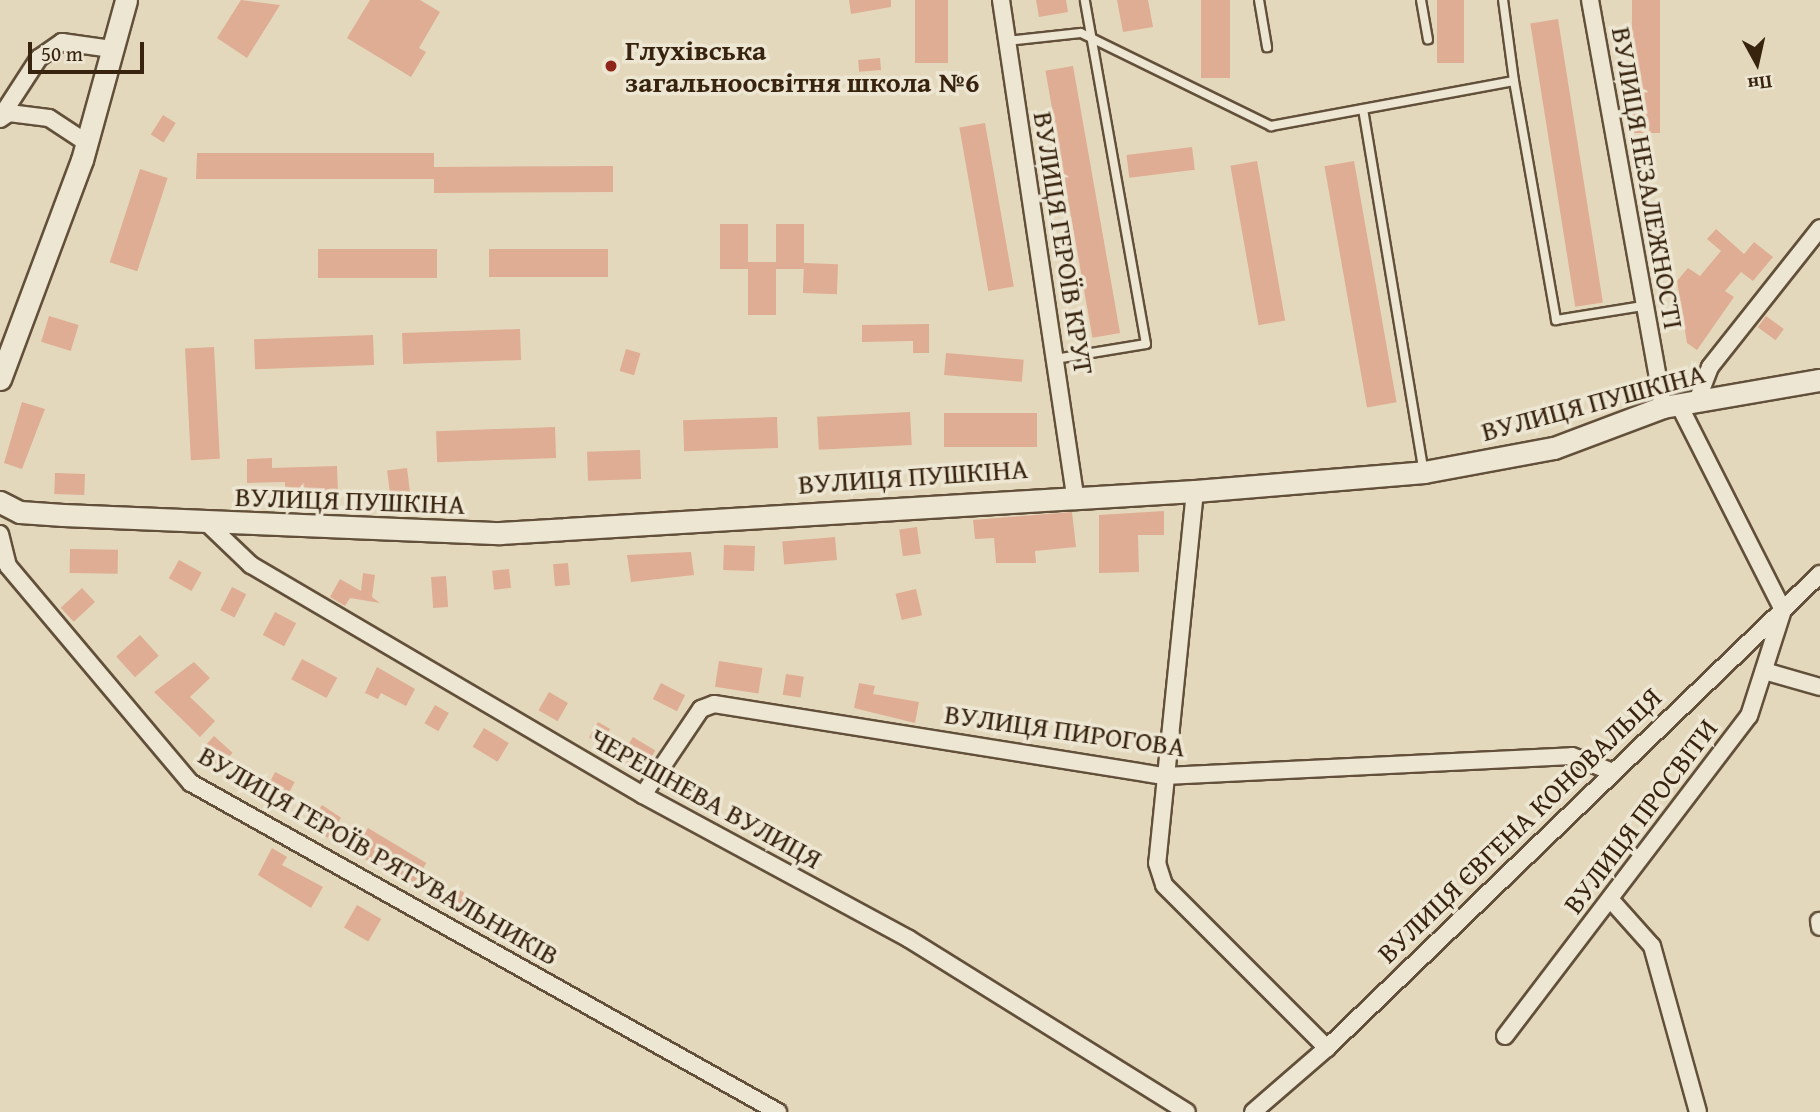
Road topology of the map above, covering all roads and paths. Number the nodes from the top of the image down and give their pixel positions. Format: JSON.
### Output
{"nodes":[{"id":1,"x":126,"y":0,"type":"edge"},
{"id":2,"x":1000,"y":0,"type":"edge"},
{"id":3,"x":1085,"y":0,"type":"edge"},
{"id":4,"x":1259,"y":0,"type":"edge"},
{"id":5,"x":1421,"y":0,"type":"edge"},
{"id":6,"x":1503,"y":0,"type":"edge"},
{"id":7,"x":1590,"y":0,"type":"edge"},
{"id":8,"x":1093,"y":38,"type":"junction"},
{"id":9,"x":1428,"y":39,"type":"dead end"},
{"id":10,"x":1007,"y":41,"type":"junction"},
{"id":11,"x":1267,"y":47,"type":"dead end"},
{"id":12,"x":112,"y":49,"type":"junction"},
{"id":13,"x":1514,"y":81,"type":"junction"},
{"id":14,"x":1363,"y":109,"type":"junction"},
{"id":15,"x":0,"y":119,"type":"edge"},
{"id":16,"x":87,"y":143,"type":"junction"},
{"id":17,"x":1820,"y":228,"type":"edge"},
{"id":18,"x":1642,"y":306,"type":"junction"},
{"id":19,"x":1055,"y":359,"type":"junction"},
{"id":20,"x":0,"y":379,"type":"edge"},
{"id":21,"x":1820,"y":380,"type":"edge"},
{"id":22,"x":1680,"y":404,"type":"junction"},
{"id":23,"x":1424,"y":472,"type":"junction"},
{"id":24,"x":1195,"y":491,"type":"junction"},
{"id":25,"x":1075,"y":494,"type":"junction"},
{"id":26,"x":0,"y":502,"type":"edge"},
{"id":27,"x":205,"y":522,"type":"junction"},
{"id":28,"x":0,"y":534,"type":"edge"},
{"id":29,"x":1820,"y":574,"type":"edge"},
{"id":30,"x":1783,"y":610,"type":"junction"},
{"id":31,"x":1764,"y":671,"type":"junction"},
{"id":32,"x":1820,"y":687,"type":"edge"},
{"id":33,"x":1610,"y":771,"type":"junction"},
{"id":34,"x":1165,"y":776,"type":"junction"},
{"id":35,"x":643,"y":795,"type":"junction"},
{"id":36,"x":1610,"y":899,"type":"junction"},
{"id":37,"x":1505,"y":1036,"type":"dead end"},
{"id":38,"x":1327,"y":1048,"type":"junction"},
{"id":39,"x":778,"y":1112,"type":"edge"},
{"id":40,"x":1186,"y":1112,"type":"edge"},
{"id":41,"x":1253,"y":1112,"type":"edge"},
{"id":42,"x":1698,"y":1112,"type":"edge"}],
"edges":[{"from":1,"to":12,"type":"street"},
{"from":2,"to":10,"type":"street","name":"ВУЛИЦЯ ГЕРОЇВ КРУТ"},
{"from":3,"to":8,"type":"lane"},
{"from":4,"to":11,"type":"lane"},
{"from":5,"to":9,"type":"lane"},
{"from":6,"to":13,"type":"lane"},
{"from":7,"to":18,"type":"street","name":"ВУЛИЦЯ НЕЗАЛЕЖНОСТІ"},
{"from":8,"to":10,"type":"lane"},
{"from":8,"to":14,"type":"lane"},
{"from":8,"to":19,"type":"lane"},
{"from":10,"to":19,"type":"street","name":"ВУЛИЦЯ ГЕРОЇВ КРУТ"},
{"from":12,"to":15,"type":"street"},
{"from":12,"to":16,"type":"street"},
{"from":13,"to":14,"type":"lane"},
{"from":13,"to":18,"type":"lane"},
{"from":14,"to":23,"type":"lane"},
{"from":15,"to":16,"type":"street"},
{"from":16,"to":20,"type":"street"},
{"from":17,"to":22,"type":"street"},
{"from":18,"to":22,"type":"street","name":"ВУЛИЦЯ НЕЗАЛЕЖНОСТІ"},
{"from":19,"to":25,"type":"street","name":"ВУЛИЦЯ ГЕРОЇВ КРУТ"},
{"from":21,"to":22,"type":"street","name":"ВУЛИЦЯ ПУШКІНА"},
{"from":22,"to":23,"type":"street","name":"ВУЛИЦЯ ПУШКІНА"},
{"from":22,"to":30,"type":"street","name":"ВУЛИЦЯ НЕЗАЛЕЖНОСТІ"},
{"from":23,"to":24,"type":"street","name":"ВУЛИЦЯ ПУШКІНА"},
{"from":24,"to":25,"type":"street","name":"ВУЛИЦЯ ПУШКІНА"},
{"from":24,"to":34,"type":"street"},
{"from":25,"to":27,"type":"street","name":"ВУЛИЦЯ ПУШКІНА"},
{"from":26,"to":27,"type":"street","name":"ВУЛИЦЯ ПУШКІНА"},
{"from":27,"to":35,"type":"street","name":"ЧЕРЕШНЕВА ВУЛИЦЯ"},
{"from":28,"to":39,"type":"street","name":"ВУЛИЦЯ ГЕРОЇВ РЯТУВАЛЬНИКІВ"},
{"from":29,"to":30,"type":"street","name":"ВУЛИЦЯ ЄВГЕНА КОНОВАЛЬЦЯ"},
{"from":30,"to":31,"type":"street","name":"ВУЛИЦЯ ПРОСВІТИ"},
{"from":30,"to":33,"type":"street","name":"ВУЛИЦЯ ЄВГЕНА КОНОВАЛЬЦЯ"},
{"from":31,"to":32,"type":"street"},
{"from":31,"to":36,"type":"street","name":"ВУЛИЦЯ ПРОСВІТИ"},
{"from":33,"to":34,"type":"street","name":"ВУЛИЦЯ ПИРОГОВА"},
{"from":33,"to":38,"type":"street","name":"ВУЛИЦЯ ЄВГЕНА КОНОВАЛЬЦЯ"},
{"from":34,"to":35,"type":"street","name":"ВУЛИЦЯ ПИРОГОВА"},
{"from":34,"to":38,"type":"street"},
{"from":35,"to":40,"type":"street","name":"ЧЕРЕШНЕВА ВУЛИЦЯ"},
{"from":36,"to":37,"type":"street","name":"ВУЛИЦЯ ПРОСВІТИ"},
{"from":36,"to":42,"type":"street"},
{"from":38,"to":41,"type":"street","name":"ВУЛИЦЯ ЄВГЕНА КОНОВАЛЬЦЯ"}]}
